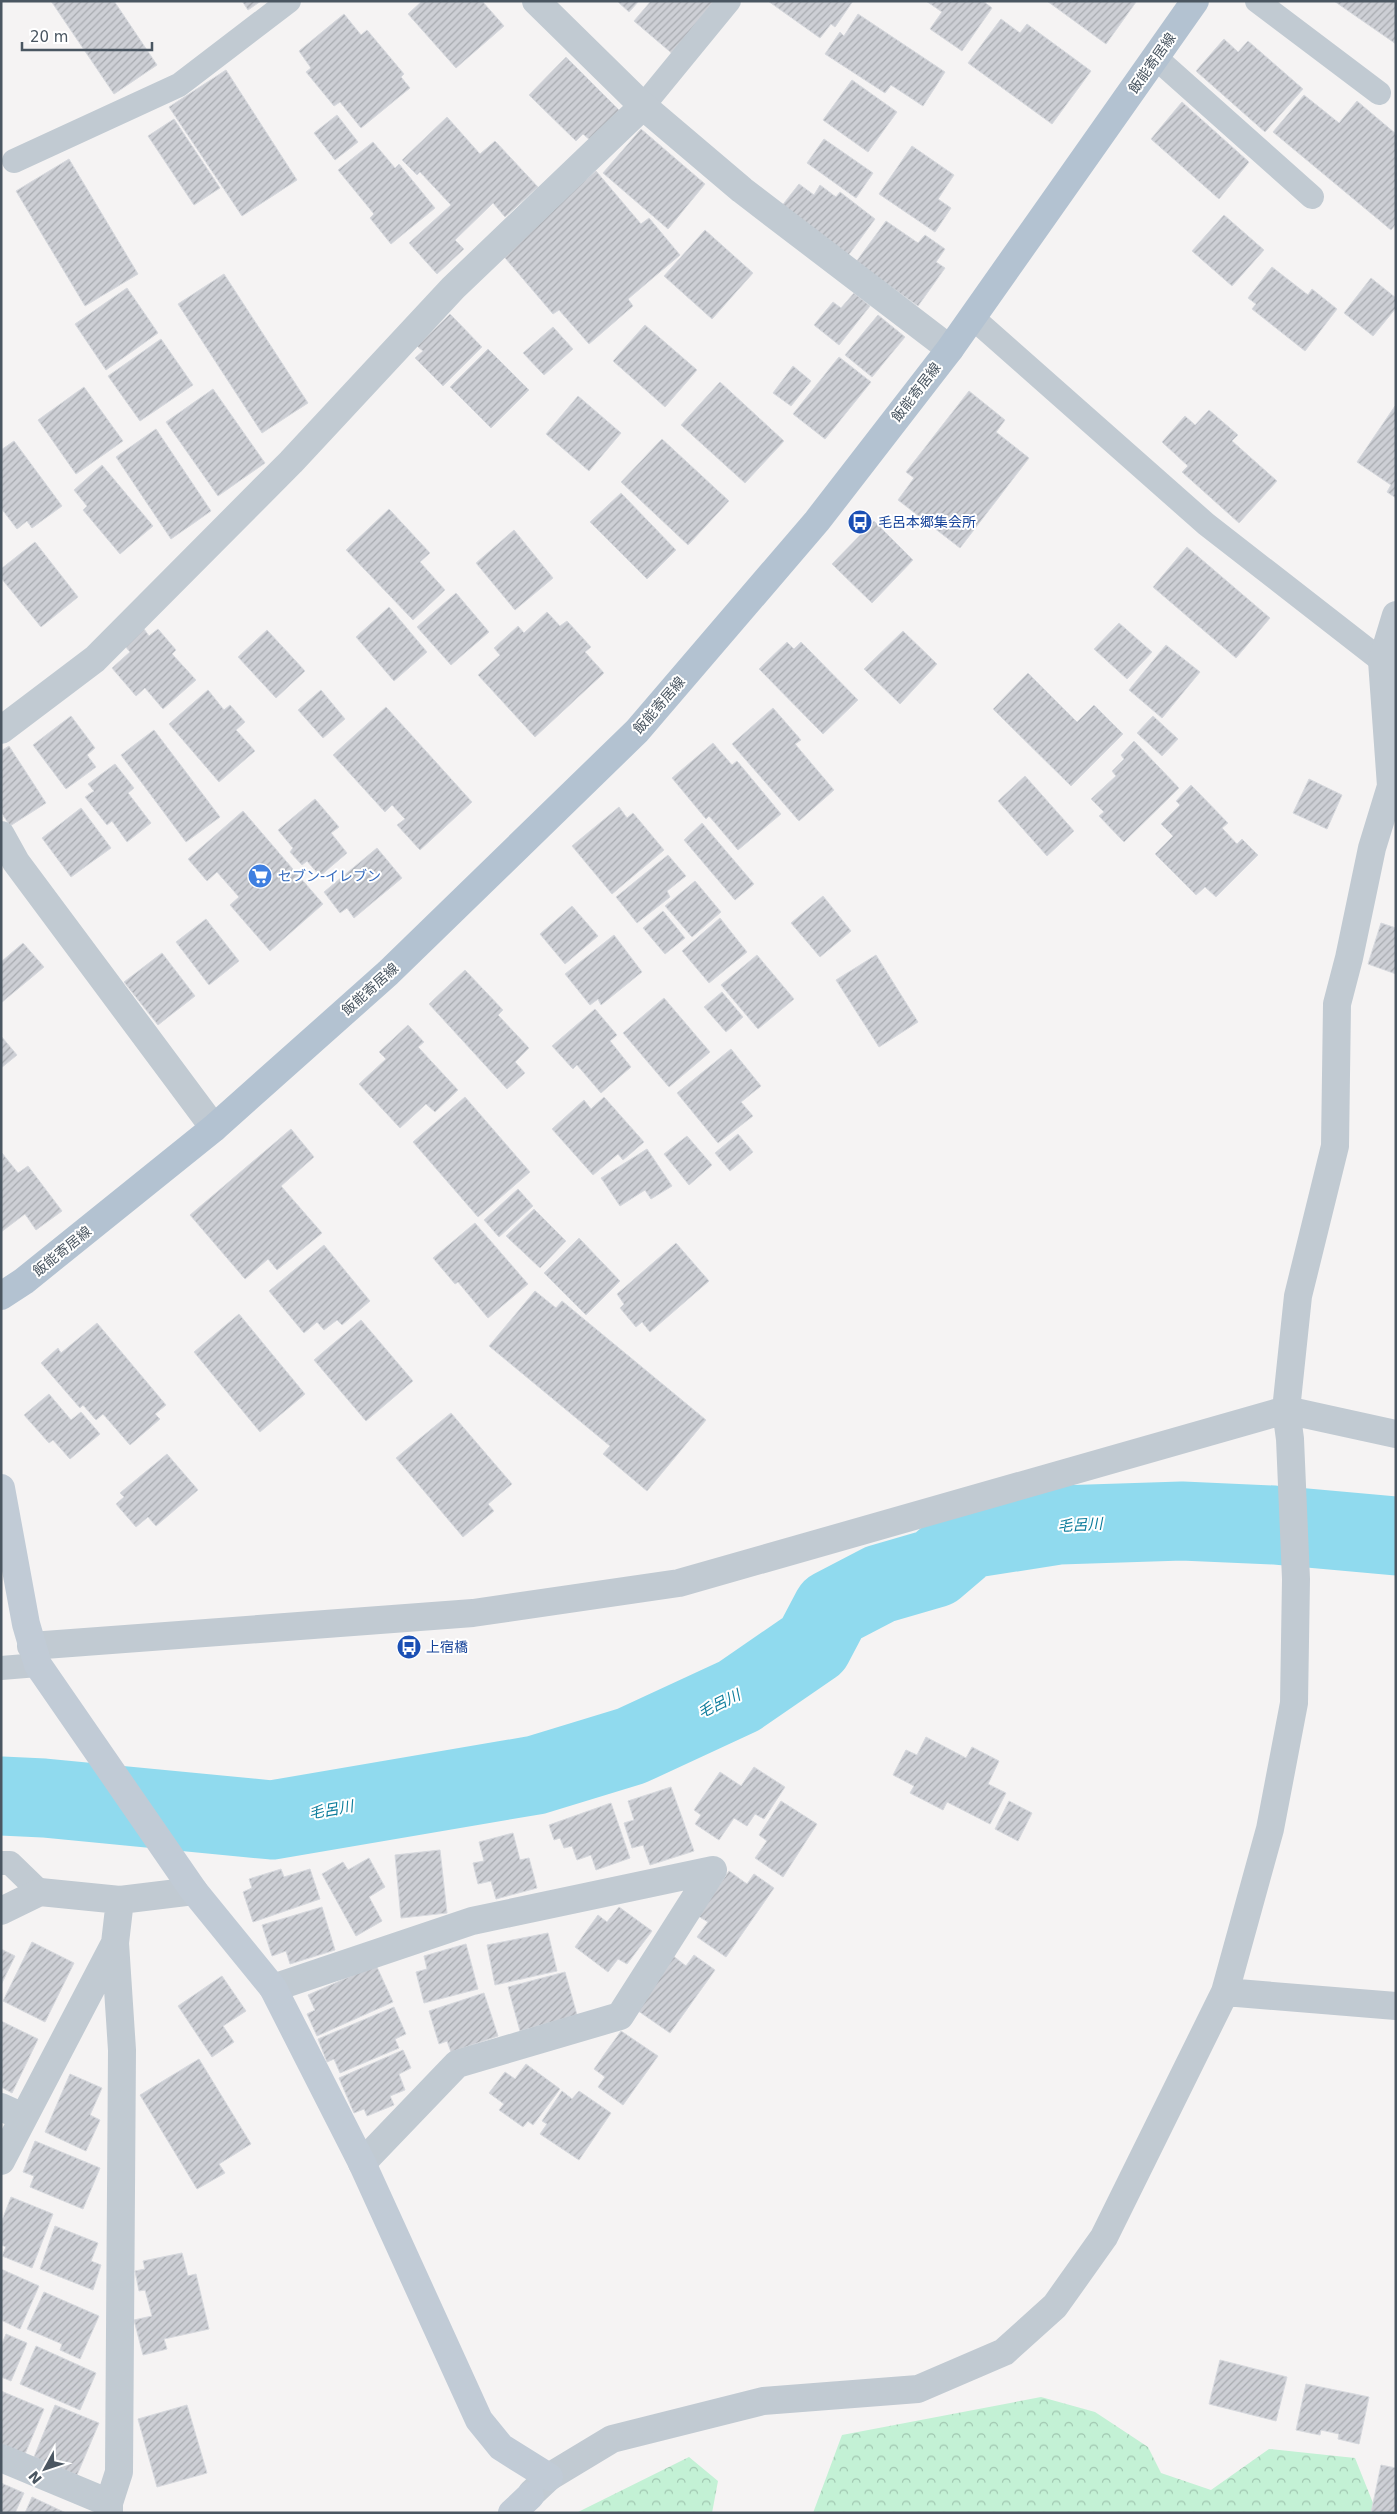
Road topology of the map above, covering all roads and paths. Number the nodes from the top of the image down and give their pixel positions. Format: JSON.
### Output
{"nodes":[{"id":1,"x":289,"y":1,"type":"edge"},
{"id":2,"x":536,"y":1,"type":"edge"},
{"id":3,"x":730,"y":1,"type":"edge"},
{"id":4,"x":1257,"y":1,"type":"edge"},
{"id":5,"x":1186,"y":4,"type":"edge"},
{"id":6,"x":1156,"y":58,"type":"junction"},
{"id":7,"x":1379,"y":94,"type":"dead end"},
{"id":8,"x":643,"y":106,"type":"junction"},
{"id":9,"x":14,"y":161,"type":"dead end"},
{"id":10,"x":1312,"y":197,"type":"dead end"},
{"id":11,"x":973,"y":318,"type":"junction"},
{"id":12,"x":950,"y":349,"type":"junction"},
{"id":13,"x":1394,"y":621,"type":"edge"},
{"id":14,"x":1382,"y":661,"type":"junction"},
{"id":15,"x":1,"y":730,"type":"edge"},
{"id":16,"x":1,"y":836,"type":"edge"},
{"id":17,"x":214,"y":1128,"type":"junction"},
{"id":18,"x":1,"y":1296,"type":"edge"},
{"id":19,"x":1286,"y":1410,"type":"junction"},
{"id":20,"x":1396,"y":1434,"type":"edge"},
{"id":21,"x":1,"y":1488,"type":"edge"},
{"id":22,"x":40,"y":1666,"type":"junction"},
{"id":23,"x":1,"y":1668,"type":"edge"},
{"id":24,"x":1,"y":1863,"type":"edge"},
{"id":25,"x":194,"y":1891,"type":"junction"},
{"id":26,"x":40,"y":1892,"type":"junction"},
{"id":27,"x":120,"y":1900,"type":"junction"},
{"id":28,"x":1,"y":1912,"type":"edge"},
{"id":29,"x":116,"y":1944,"type":"junction"},
{"id":30,"x":273,"y":1988,"type":"junction"},
{"id":31,"x":1225,"y":1992,"type":"junction"},
{"id":32,"x":1396,"y":2006,"type":"edge"},
{"id":33,"x":12,"y":2112,"type":"edge"},
{"id":34,"x":1,"y":2161,"type":"edge"},
{"id":35,"x":362,"y":2163,"type":"junction"},
{"id":36,"x":1,"y":2458,"type":"edge"},
{"id":37,"x":549,"y":2476,"type":"junction"},
{"id":38,"x":521,"y":2504,"type":"edge"},
{"id":39,"x":109,"y":2508,"type":"edge"}],
"edges":[{"from":1,"to":9,"type":"lane"},
{"from":2,"to":8,"type":"street"},
{"from":3,"to":8,"type":"lane"},
{"from":4,"to":7,"type":"lane"},
{"from":5,"to":6,"type":"main road","name":"飯能寄居線"},
{"from":6,"to":10,"type":"lane"},
{"from":6,"to":11,"type":"main road","name":"飯能寄居線"},
{"from":8,"to":12,"type":"street"},
{"from":8,"to":15,"type":"street"},
{"from":11,"to":12,"type":"main road","name":"飯能寄居線"},
{"from":11,"to":14,"type":"lane"},
{"from":12,"to":17,"type":"main road","name":"飯能寄居線"},
{"from":13,"to":14,"type":"street"},
{"from":14,"to":19,"type":"street"},
{"from":16,"to":17,"type":"street"},
{"from":17,"to":18,"type":"main road","name":"飯能寄居線"},
{"from":19,"to":20,"type":"street"},
{"from":19,"to":22,"type":"street"},
{"from":19,"to":31,"type":"street"},
{"from":21,"to":22,"type":"street"},
{"from":22,"to":23,"type":"lane"},
{"from":22,"to":25,"type":"street"},
{"from":24,"to":26,"type":"lane"},
{"from":25,"to":27,"type":"street"},
{"from":25,"to":30,"type":"street"},
{"from":26,"to":27,"type":"street"},
{"from":26,"to":28,"type":"street"},
{"from":27,"to":29,"type":"street"},
{"from":29,"to":33,"type":"street"},
{"from":29,"to":39,"type":"street"},
{"from":30,"to":35,"type":"street"},
{"from":30,"to":35,"type":"street"},
{"from":31,"to":32,"type":"street"},
{"from":31,"to":37,"type":"street"},
{"from":33,"to":34,"type":"street"},
{"from":35,"to":37,"type":"street"},
{"from":36,"to":39,"type":"street"},
{"from":37,"to":38,"type":"street"}]}
